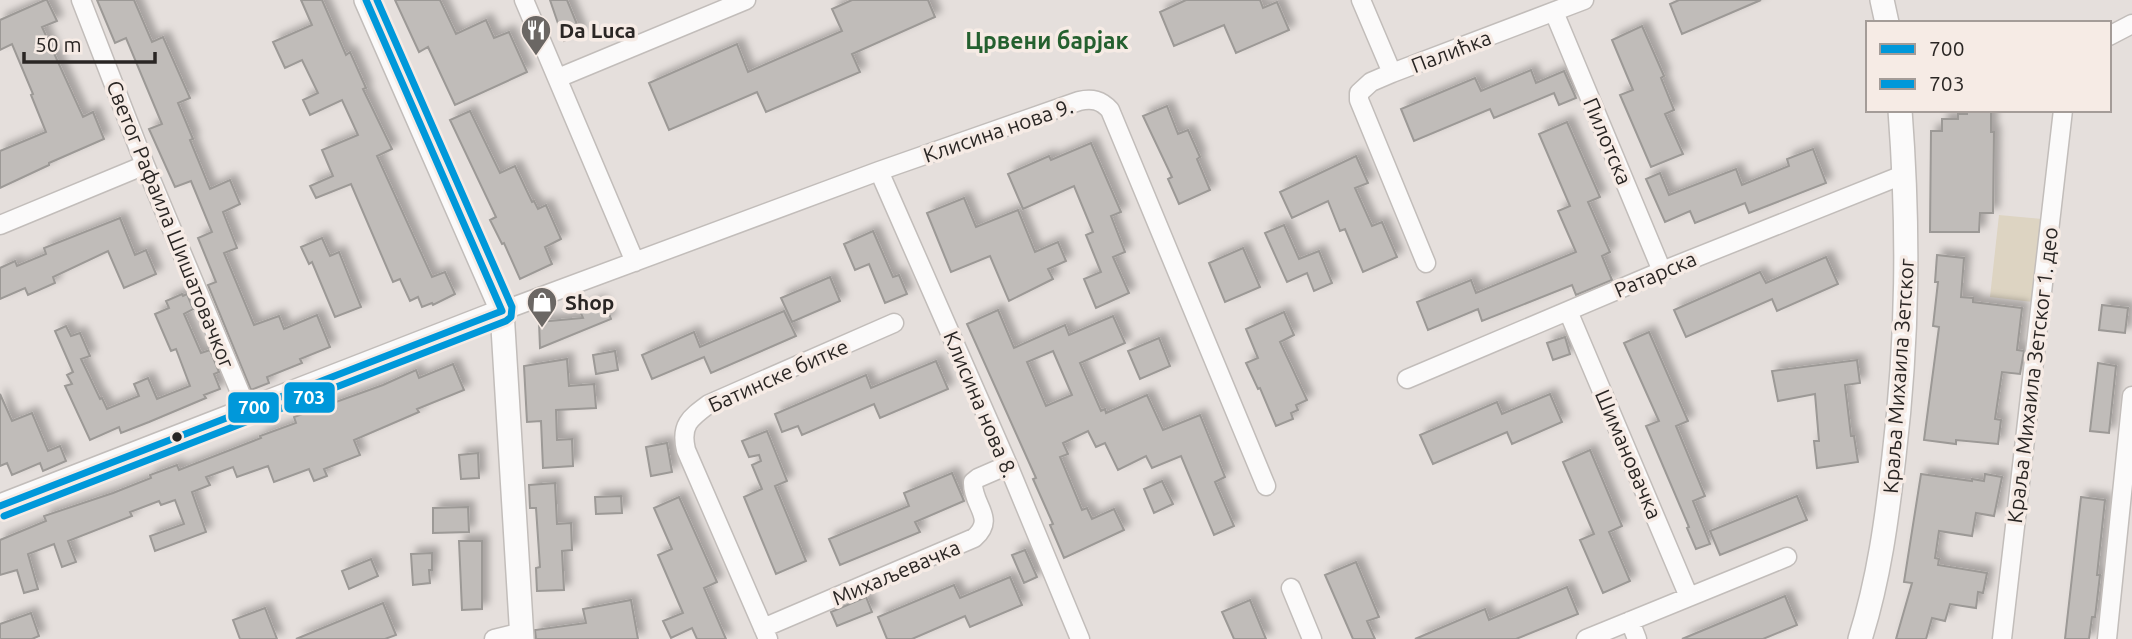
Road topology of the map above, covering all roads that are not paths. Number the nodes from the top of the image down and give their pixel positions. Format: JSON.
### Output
{"nodes":[{"id":1,"x":81,"y":0,"type":"edge"},
{"id":2,"x":366,"y":0,"type":"edge"},
{"id":3,"x":524,"y":0,"type":"edge"},
{"id":4,"x":746,"y":0,"type":"edge"},
{"id":5,"x":1361,"y":0,"type":"edge"},
{"id":6,"x":1584,"y":0,"type":"edge"},
{"id":7,"x":1882,"y":0,"type":"edge"},
{"id":8,"x":1554,"y":12,"type":"junction"},
{"id":9,"x":1886,"y":21,"type":"edge"},
{"id":10,"x":2132,"y":24,"type":"edge"},
{"id":11,"x":2111,"y":35,"type":"edge"},
{"id":12,"x":1392,"y":73,"type":"junction"},
{"id":13,"x":558,"y":78,"type":"junction"},
{"id":14,"x":1900,"y":112,"type":"edge"},
{"id":15,"x":2063,"y":112,"type":"edge"},
{"id":16,"x":145,"y":165,"type":"junction"},
{"id":17,"x":879,"y":171,"type":"junction"},
{"id":18,"x":1905,"y":174,"type":"junction"},
{"id":19,"x":0,"y":225,"type":"edge"},
{"id":20,"x":635,"y":262,"type":"junction"},
{"id":21,"x":1426,"y":263,"type":"dead end"},
{"id":22,"x":1662,"y":271,"type":"junction"},
{"id":23,"x":502,"y":311,"type":"junction"},
{"id":24,"x":1568,"y":311,"type":"junction"},
{"id":25,"x":894,"y":323,"type":"dead end"},
{"id":26,"x":1406,"y":379,"type":"dead end"},
{"id":27,"x":2132,"y":396,"type":"edge"},
{"id":28,"x":247,"y":409,"type":"junction"},
{"id":29,"x":1007,"y":466,"type":"junction"},
{"id":30,"x":1266,"y":486,"type":"dead end"},
{"id":31,"x":0,"y":506,"type":"edge"},
{"id":32,"x":1787,"y":557,"type":"dead end"},
{"id":33,"x":1291,"y":588,"type":"dead end"},
{"id":34,"x":1689,"y":597,"type":"junction"},
{"id":35,"x":1630,"y":621,"type":"junction"},
{"id":36,"x":765,"y":633,"type":"edge"},
{"id":37,"x":522,"y":635,"type":"edge"},
{"id":38,"x":494,"y":639,"type":"edge"},
{"id":39,"x":1080,"y":639,"type":"edge"},
{"id":40,"x":1312,"y":639,"type":"edge"},
{"id":41,"x":1586,"y":639,"type":"edge"},
{"id":42,"x":1637,"y":639,"type":"edge"},
{"id":43,"x":1860,"y":639,"type":"edge"},
{"id":44,"x":2002,"y":639,"type":"edge"},
{"id":45,"x":2108,"y":639,"type":"edge"}],
"edges":[{"from":1,"to":16,"type":"street","name":"Светог Рафаила Шишатовачког"},
{"from":2,"to":23,"type":"street"},
{"from":3,"to":13,"type":"street"},
{"from":4,"to":13,"type":"street"},
{"from":5,"to":12,"type":"street","name":"Палићка"},
{"from":6,"to":8,"type":"street","name":"Палићка"},
{"from":7,"to":9,"type":"street"},
{"from":8,"to":12,"type":"street","name":"Палићка"},
{"from":8,"to":22,"type":"street","name":"Пилотска"},
{"from":10,"to":11,"type":"street"},
{"from":12,"to":21,"type":"street"},
{"from":13,"to":20,"type":"street"},
{"from":14,"to":18,"type":"street","name":"Краља Михаила Зетског"},
{"from":15,"to":44,"type":"street","name":"Краља Михаила Зетског 1. део"},
{"from":16,"to":19,"type":"street"},
{"from":16,"to":28,"type":"street","name":"Светог Рафаила Шишатовачког"},
{"from":17,"to":20,"type":"street","name":"Клисина нова 9."},
{"from":17,"to":29,"type":"street","name":"Клисина нова 8."},
{"from":17,"to":30,"type":"street","name":"Клисина нова 9."},
{"from":18,"to":22,"type":"street","name":"Ратарска"},
{"from":18,"to":43,"type":"street","name":"Краља Михаила Зетског"},
{"from":20,"to":23,"type":"street","name":"Клисина нова 9."},
{"from":22,"to":24,"type":"street","name":"Ратарска"},
{"from":23,"to":28,"type":"street"},
{"from":23,"to":37,"type":"street"},
{"from":24,"to":26,"type":"street","name":"Ратарска"},
{"from":24,"to":34,"type":"street","name":"Шимановачка"},
{"from":25,"to":36,"type":"street","name":"Батинске битке"},
{"from":27,"to":45,"type":"street"},
{"from":28,"to":31,"type":"street"},
{"from":29,"to":36,"type":"street","name":"Михаљевачка"},
{"from":29,"to":39,"type":"street","name":"Клисина нова 8."},
{"from":32,"to":34,"type":"street"},
{"from":33,"to":40,"type":"street"},
{"from":34,"to":35,"type":"street"},
{"from":35,"to":41,"type":"street"},
{"from":35,"to":42,"type":"street"},
{"from":37,"to":38,"type":"street"}]}
